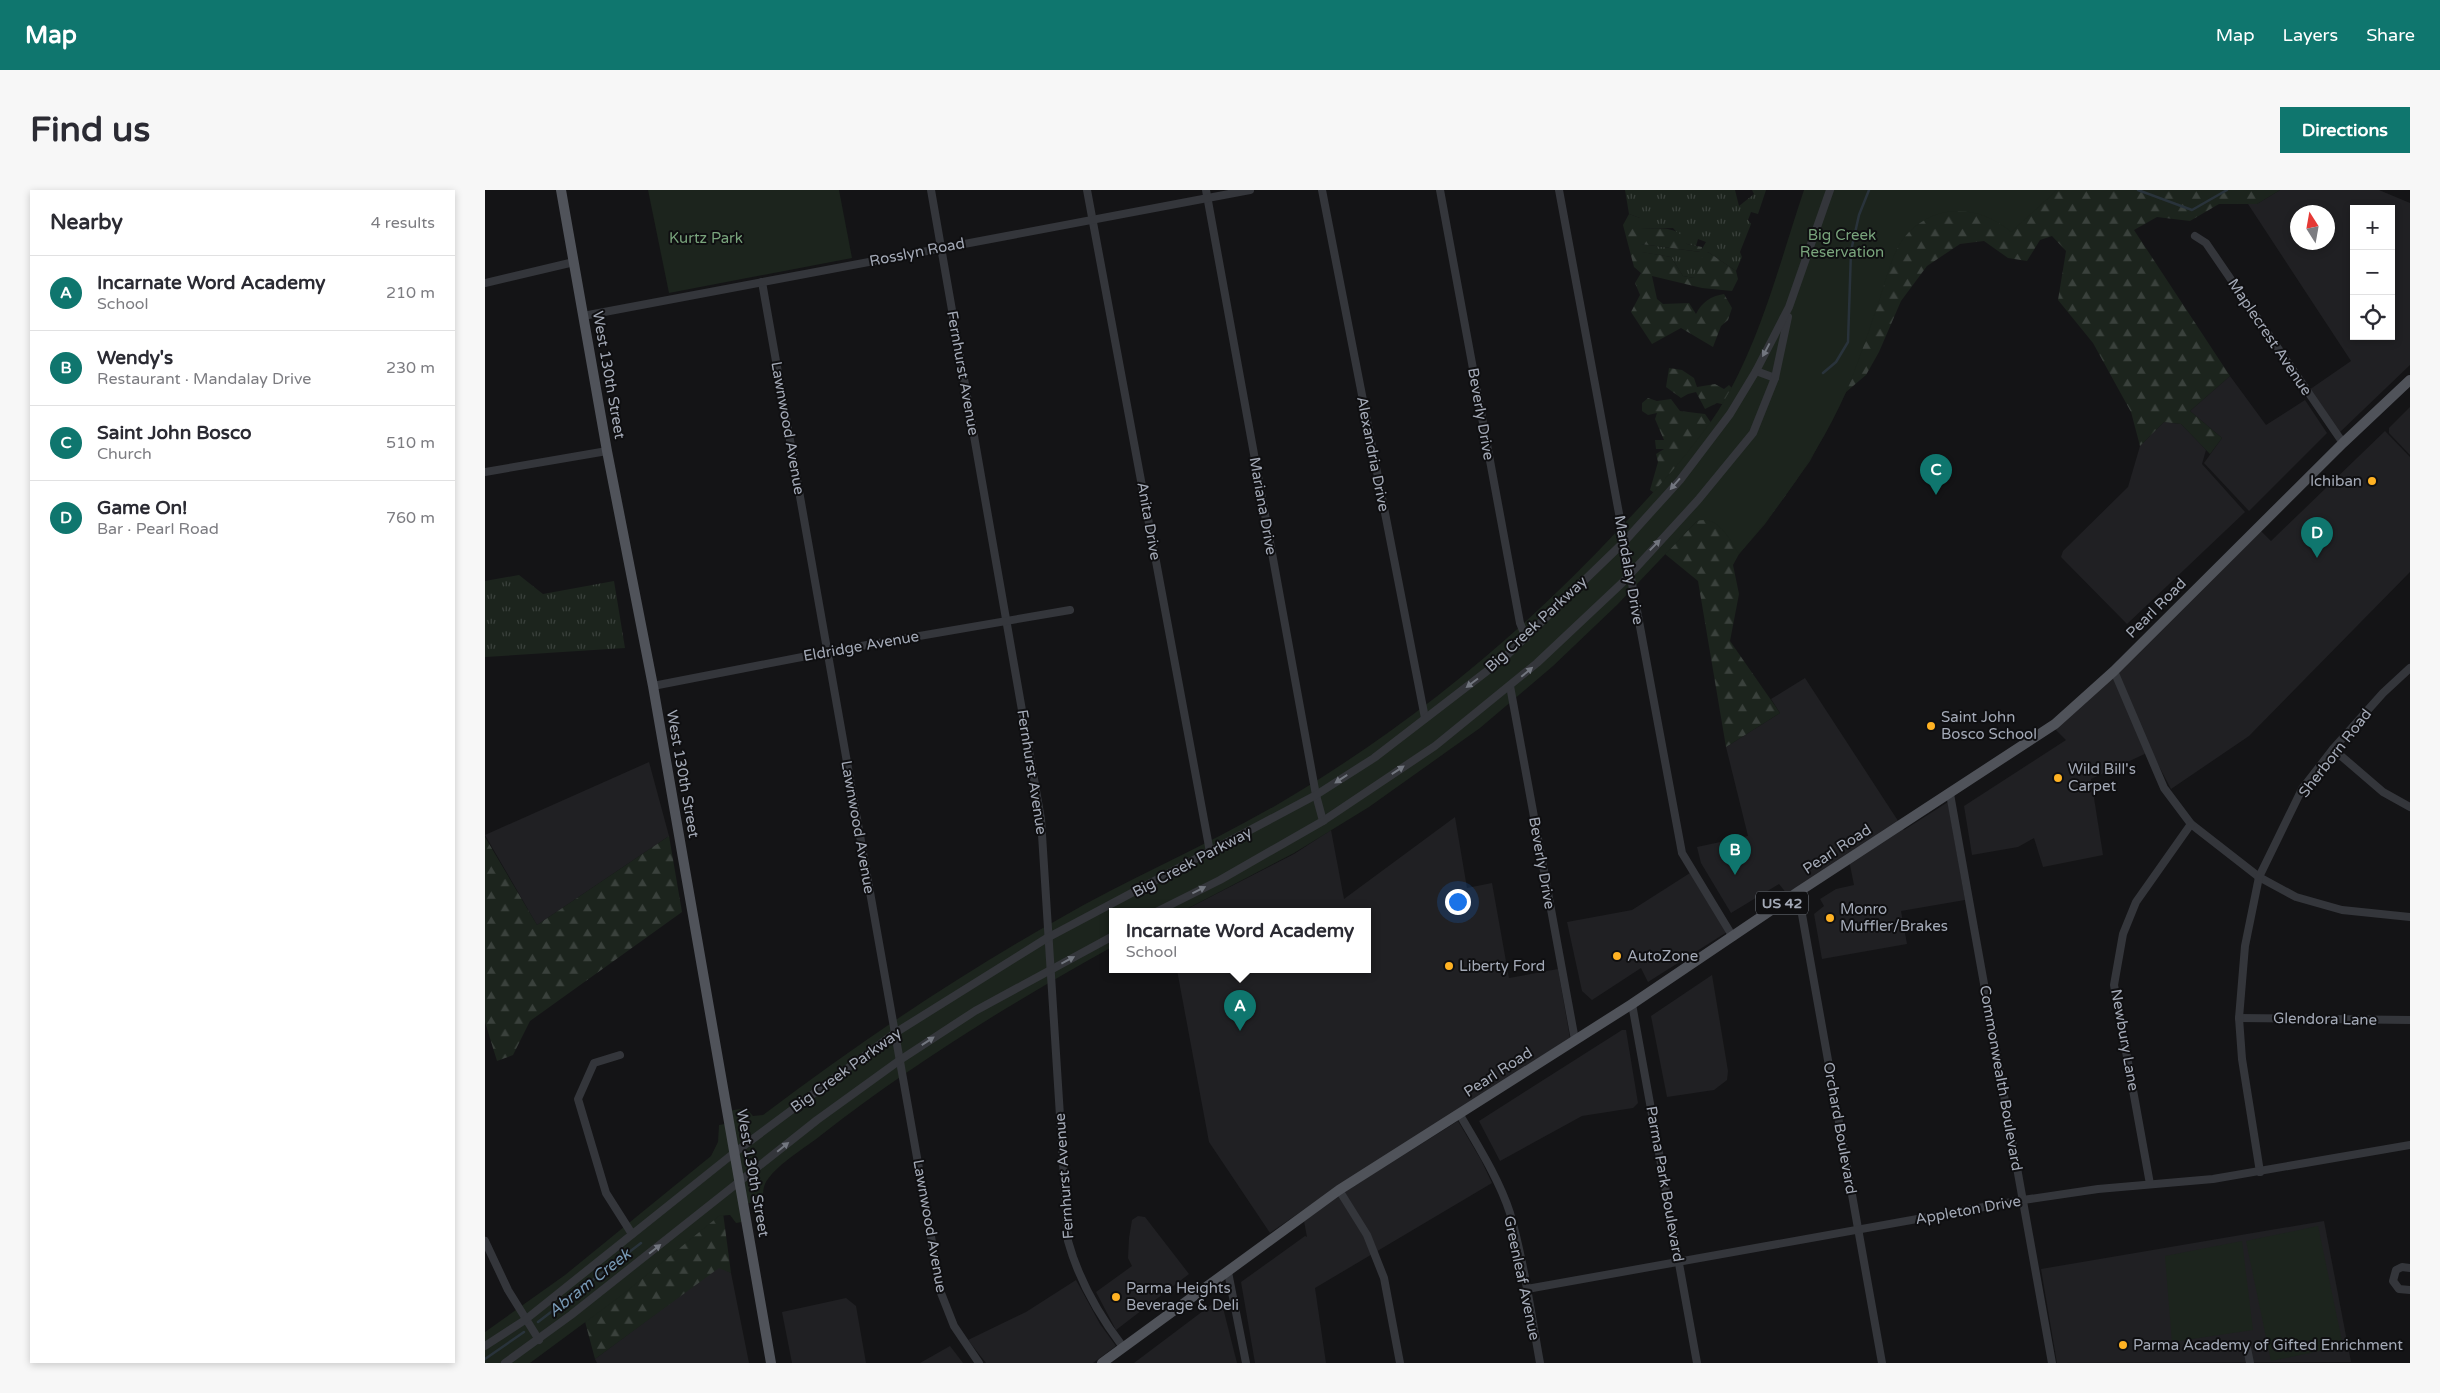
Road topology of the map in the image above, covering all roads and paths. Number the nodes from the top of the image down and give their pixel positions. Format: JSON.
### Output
{"nodes":[{"id":1,"x":561,"y":190,"type":"edge"},
{"id":2,"x":931,"y":190,"type":"edge"},
{"id":3,"x":1087,"y":190,"type":"edge"},
{"id":4,"x":1250,"y":190,"type":"edge"},
{"id":5,"x":1322,"y":190,"type":"edge"},
{"id":6,"x":1440,"y":190,"type":"edge"},
{"id":7,"x":1559,"y":190,"type":"edge"},
{"id":8,"x":1830,"y":190,"type":"edge"},
{"id":9,"x":1207,"y":194,"type":"edge"},
{"id":10,"x":1093,"y":220,"type":"junction"},
{"id":11,"x":2195,"y":236,"type":"dead end"},
{"id":12,"x":941,"y":247,"type":"junction"},
{"id":13,"x":574,"y":262,"type":"junction"},
{"id":14,"x":763,"y":282,"type":"junction"},
{"id":15,"x":485,"y":283,"type":"edge"},
{"id":16,"x":1789,"y":307,"type":"junction"},
{"id":17,"x":583,"y":316,"type":"junction"},
{"id":18,"x":1756,"y":371,"type":"junction"},
{"id":19,"x":1775,"y":378,"type":"junction"},
{"id":20,"x":2410,"y":380,"type":"edge"},
{"id":21,"x":2343,"y":442,"type":"junction"},
{"id":22,"x":607,"y":451,"type":"junction"},
{"id":23,"x":485,"y":472,"type":"edge"},
{"id":24,"x":1624,"y":542,"type":"junction"},
{"id":25,"x":1630,"y":573,"type":"junction"},
{"id":26,"x":1070,"y":610,"type":"dead end"},
{"id":27,"x":1008,"y":620,"type":"junction"},
{"id":28,"x":1526,"y":638,"type":"junction"},
{"id":29,"x":826,"y":652,"type":"junction"},
{"id":30,"x":2410,"y":668,"type":"edge"},
{"id":31,"x":2114,"y":671,"type":"junction"},
{"id":32,"x":653,"y":686,"type":"junction"},
{"id":33,"x":1510,"y":686,"type":"junction"},
{"id":34,"x":1425,"y":718,"type":"junction"},
{"id":35,"x":2333,"y":749,"type":"junction"},
{"id":36,"x":1950,"y":794,"type":"junction"},
{"id":37,"x":1316,"y":795,"type":"junction"},
{"id":38,"x":2410,"y":807,"type":"edge"},
{"id":39,"x":1323,"y":821,"type":"junction"},
{"id":40,"x":2191,"y":824,"type":"junction"},
{"id":41,"x":1210,"y":852,"type":"junction"},
{"id":42,"x":2259,"y":877,"type":"junction"},
{"id":43,"x":1798,"y":892,"type":"junction"},
{"id":44,"x":1164,"y":908,"type":"edge"},
{"id":45,"x":2410,"y":917,"type":"edge"},
{"id":46,"x":1733,"y":936,"type":"junction"},
{"id":47,"x":1047,"y":938,"type":"junction"},
{"id":48,"x":1109,"y":938,"type":"edge"},
{"id":49,"x":1050,"y":969,"type":"junction"},
{"id":50,"x":1632,"y":1004,"type":"junction"},
{"id":51,"x":2239,"y":1018,"type":"junction"},
{"id":52,"x":2410,"y":1020,"type":"edge"},
{"id":53,"x":895,"y":1033,"type":"junction"},
{"id":54,"x":1575,"y":1040,"type":"junction"},
{"id":55,"x":620,"y":1055,"type":"dead end"},
{"id":56,"x":900,"y":1060,"type":"junction"},
{"id":57,"x":1460,"y":1115,"type":"junction"},
{"id":58,"x":2410,"y":1144,"type":"edge"},
{"id":59,"x":734,"y":1153,"type":"junction"},
{"id":60,"x":2260,"y":1172,"type":"junction"},
{"id":61,"x":739,"y":1183,"type":"junction"},
{"id":62,"x":2150,"y":1184,"type":"junction"},
{"id":63,"x":1339,"y":1190,"type":"junction"},
{"id":64,"x":2023,"y":1200,"type":"junction"},
{"id":65,"x":1858,"y":1230,"type":"junction"},
{"id":66,"x":632,"y":1234,"type":"junction"},
{"id":67,"x":485,"y":1240,"type":"edge"},
{"id":68,"x":1679,"y":1262,"type":"junction"},
{"id":69,"x":2410,"y":1268,"type":"edge"},
{"id":70,"x":1228,"y":1272,"type":"junction"},
{"id":71,"x":1527,"y":1289,"type":"junction"},
{"id":72,"x":2410,"y":1290,"type":"edge"},
{"id":73,"x":525,"y":1320,"type":"junction"},
{"id":74,"x":539,"y":1340,"type":"junction"},
{"id":75,"x":485,"y":1346,"type":"edge"},
{"id":76,"x":1123,"y":1347,"type":"junction"},
{"id":77,"x":2247,"y":1348,"type":"dead end"},
{"id":78,"x":1108,"y":1361,"type":"edge"},
{"id":79,"x":505,"y":1363,"type":"edge"},
{"id":80,"x":771,"y":1363,"type":"edge"},
{"id":81,"x":979,"y":1363,"type":"edge"},
{"id":82,"x":1246,"y":1363,"type":"edge"},
{"id":83,"x":1400,"y":1363,"type":"edge"},
{"id":84,"x":1540,"y":1363,"type":"edge"},
{"id":85,"x":1697,"y":1363,"type":"edge"},
{"id":86,"x":1882,"y":1363,"type":"edge"},
{"id":87,"x":2052,"y":1363,"type":"edge"},
{"id":88,"x":2250,"y":1363,"type":"edge"}],
"edges":[{"from":1,"to":13,"type":"main road","name":"West 130th Street"},
{"from":2,"to":12,"type":"street","name":"Fernhurst Avenue"},
{"from":3,"to":10,"type":"street","name":"Anita Drive"},
{"from":4,"to":9,"type":"street","name":"Rosslyn Road"},
{"from":5,"to":34,"type":"street","name":"Alexandria Drive"},
{"from":6,"to":28,"type":"street","name":"Beverly Drive"},
{"from":7,"to":24,"type":"street","name":"Mandalay Drive"},
{"from":8,"to":16,"type":"street","name":"Big Creek Parkway"},
{"from":9,"to":10,"type":"street","name":"Rosslyn Road"},
{"from":9,"to":37,"type":"street","name":"Mariana Drive"},
{"from":10,"to":12,"type":"street","name":"Rosslyn Road"},
{"from":10,"to":41,"type":"street","name":"Anita Drive"},
{"from":11,"to":21,"type":"street","name":"Maplecrest Avenue"},
{"from":12,"to":14,"type":"street","name":"Rosslyn Road"},
{"from":12,"to":27,"type":"street","name":"Fernhurst Avenue"},
{"from":13,"to":15,"type":"street"},
{"from":13,"to":17,"type":"main road","name":"West 130th Street"},
{"from":14,"to":17,"type":"street","name":"Rosslyn Road"},
{"from":14,"to":29,"type":"street","name":"Lawnwood Avenue"},
{"from":16,"to":18,"type":"street","name":"Big Creek Parkway","one_way":true},
{"from":16,"to":19,"type":"street","name":"Big Creek Parkway"},
{"from":17,"to":22,"type":"main road","name":"West 130th Street"},
{"from":18,"to":19,"type":"street"},
{"from":18,"to":24,"type":"street","name":"Big Creek Parkway","one_way":true},
{"from":25,"to":19,"type":"street","name":"Big Creek Parkway","one_way":true},
{"from":20,"to":21,"type":"main road","name":"Pearl Road","number":"US 42"},
{"from":21,"to":31,"type":"main road","name":"Pearl Road","number":"US 42"},
{"from":22,"to":23,"type":"street"},
{"from":22,"to":32,"type":"main road","name":"West 130th Street"},
{"from":24,"to":25,"type":"street","name":"Mandalay Drive"},
{"from":24,"to":28,"type":"street","name":"Big Creek Parkway"},
{"from":33,"to":25,"type":"street","name":"Big Creek Parkway","one_way":true},
{"from":25,"to":46,"type":"street","name":"Mandalay Drive"},
{"from":26,"to":27,"type":"street","name":"Eldridge Avenue"},
{"from":27,"to":29,"type":"street","name":"Eldridge Avenue"},
{"from":27,"to":47,"type":"street","name":"Fernhurst Avenue"},
{"from":28,"to":34,"type":"street","name":"Big Creek Parkway","one_way":true},
{"from":29,"to":32,"type":"street","name":"Eldridge Avenue"},
{"from":29,"to":53,"type":"street","name":"Lawnwood Avenue"},
{"from":30,"to":35,"type":"street","name":"Sherborn Road"},
{"from":31,"to":36,"type":"main road","name":"Pearl Road","number":"US 42"},
{"from":31,"to":40,"type":"street"},
{"from":32,"to":59,"type":"main road","name":"West 130th Street"},
{"from":39,"to":33,"type":"street","name":"Big Creek Parkway","one_way":true},
{"from":33,"to":54,"type":"street","name":"Beverly Drive"},
{"from":34,"to":37,"type":"street","name":"Big Creek Parkway","one_way":true},
{"from":35,"to":38,"type":"street"},
{"from":35,"to":42,"type":"street","name":"Sherborn Road"},
{"from":36,"to":43,"type":"main road","name":"Pearl Road","number":"US 42"},
{"from":36,"to":64,"type":"street","name":"Commonwealth Boulevard"},
{"from":37,"to":39,"type":"street","name":"Mariana Drive"},
{"from":37,"to":41,"type":"street","name":"Big Creek Parkway"},
{"from":44,"to":39,"type":"street","name":"Big Creek Parkway","one_way":true},
{"from":40,"to":42,"type":"street"},
{"from":40,"to":62,"type":"street","name":"Newbury Lane"},
{"from":41,"to":47,"type":"street","name":"Big Creek Parkway"},
{"from":42,"to":45,"type":"street"},
{"from":42,"to":51,"type":"street","name":"Sherborn Road"},
{"from":43,"to":46,"type":"main road","name":"Pearl Road","number":"US 42"},
{"from":43,"to":65,"type":"street","name":"Orchard Boulevard"},
{"from":46,"to":50,"type":"main road","name":"Pearl Road","number":"US 42"},
{"from":47,"to":49,"type":"street","name":"Fernhurst Avenue"},
{"from":47,"to":53,"type":"street","name":"Big Creek Parkway"},
{"from":49,"to":48,"type":"street","name":"Big Creek Parkway","one_way":true},
{"from":56,"to":49,"type":"street","name":"Big Creek Parkway","one_way":true},
{"from":49,"to":76,"type":"street","name":"Fernhurst Avenue"},
{"from":50,"to":54,"type":"main road","name":"Pearl Road","number":"US 42"},
{"from":50,"to":68,"type":"street","name":"Parma Park Boulevard"},
{"from":51,"to":52,"type":"street","name":"Glendora Lane"},
{"from":51,"to":60,"type":"street","name":"Sherborn Road"},
{"from":53,"to":56,"type":"street","name":"Lawnwood Avenue"},
{"from":53,"to":59,"type":"street","name":"Big Creek Parkway"},
{"from":54,"to":57,"type":"main road","name":"Pearl Road","number":"US 42"},
{"from":55,"to":66,"type":"street"},
{"from":61,"to":56,"type":"street","name":"Big Creek Parkway","one_way":true},
{"from":56,"to":81,"type":"street","name":"Lawnwood Avenue"},
{"from":57,"to":63,"type":"main road","name":"Pearl Road","number":"US 42"},
{"from":57,"to":71,"type":"street","name":"Greenleaf Avenue"},
{"from":58,"to":60,"type":"street","name":"Appleton Drive"},
{"from":59,"to":61,"type":"main road","name":"West 130th Street"},
{"from":59,"to":66,"type":"street","name":"Big Creek Parkway"},
{"from":60,"to":62,"type":"street","name":"Appleton Drive"},
{"from":74,"to":61,"type":"street","name":"Big Creek Parkway","one_way":true},
{"from":61,"to":80,"type":"main road","name":"West 130th Street"},
{"from":62,"to":64,"type":"street","name":"Appleton Drive"},
{"from":63,"to":70,"type":"main road","name":"Pearl Road","number":"US 42"},
{"from":63,"to":83,"type":"street"},
{"from":64,"to":65,"type":"street","name":"Appleton Drive"},
{"from":64,"to":87,"type":"street","name":"Commonwealth Boulevard"},
{"from":65,"to":68,"type":"street","name":"Appleton Drive"},
{"from":65,"to":86,"type":"street","name":"Orchard Boulevard"},
{"from":66,"to":73,"type":"street","name":"Big Creek Parkway"},
{"from":67,"to":73,"type":"street"},
{"from":68,"to":71,"type":"street","name":"Appleton Drive"},
{"from":68,"to":85,"type":"street","name":"Parma Park Boulevard"},
{"from":69,"to":72,"type":"street"},
{"from":70,"to":76,"type":"main road","name":"Pearl Road","number":"US 42"},
{"from":70,"to":82,"type":"street"},
{"from":71,"to":84,"type":"street","name":"Greenleaf Avenue"},
{"from":73,"to":74,"type":"street"},
{"from":73,"to":75,"type":"street","name":"Big Creek Parkway"},
{"from":74,"to":79,"type":"street","name":"Big Creek Parkway"},
{"from":76,"to":78,"type":"main road","name":"Pearl Road","number":"US 42"},
{"from":77,"to":88,"type":"street"}]}
